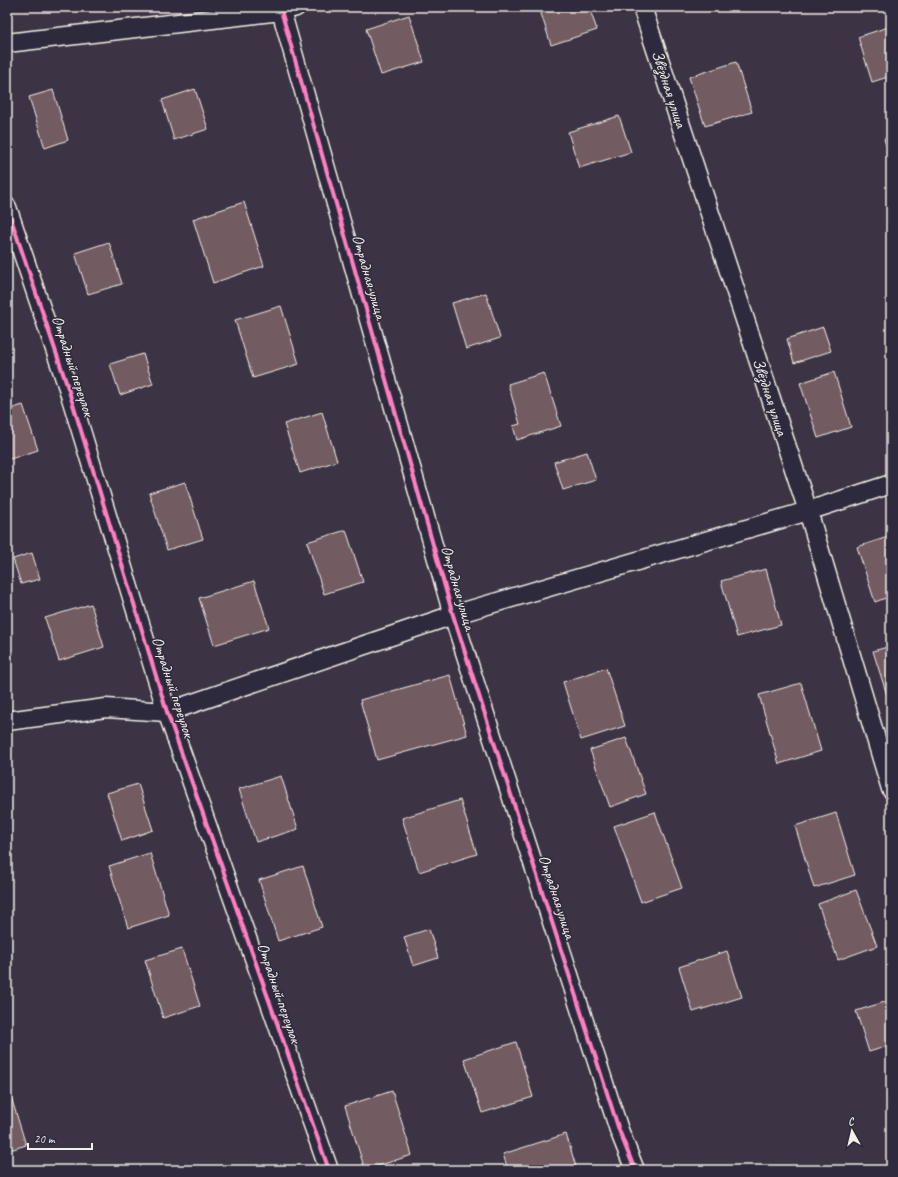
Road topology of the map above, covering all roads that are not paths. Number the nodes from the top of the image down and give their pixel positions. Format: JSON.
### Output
{"nodes":[{"id":1,"x":642,"y":7,"type":"edge"},
{"id":2,"x":286,"y":8,"type":"edge"},
{"id":3,"x":7,"y":43,"type":"edge"},
{"id":4,"x":7,"y":207,"type":"edge"},
{"id":5,"x":891,"y":484,"type":"edge"},
{"id":6,"x":808,"y":511,"type":"junction"},
{"id":7,"x":453,"y":615,"type":"junction"},
{"id":8,"x":167,"y":712,"type":"junction"},
{"id":9,"x":7,"y":721,"type":"edge"},
{"id":10,"x":891,"y":789,"type":"edge"},
{"id":11,"x":328,"y":1170,"type":"edge"},
{"id":12,"x":635,"y":1170,"type":"edge"}],
"edges":[{"from":1,"to":6,"type":"street","name":"Звёздная улица"},
{"from":2,"to":3,"type":"street"},
{"from":2,"to":7,"type":"street","name":"Отрадная улица"},
{"from":4,"to":8,"type":"street","name":"Отрадный переулок"},
{"from":5,"to":6,"type":"street"},
{"from":6,"to":7,"type":"street"},
{"from":6,"to":10,"type":"street","name":"Звёздная улица"},
{"from":7,"to":8,"type":"street"},
{"from":7,"to":12,"type":"street","name":"Отрадная улица"},
{"from":8,"to":9,"type":"street"},
{"from":8,"to":11,"type":"street","name":"Отрадный переулок"}]}
